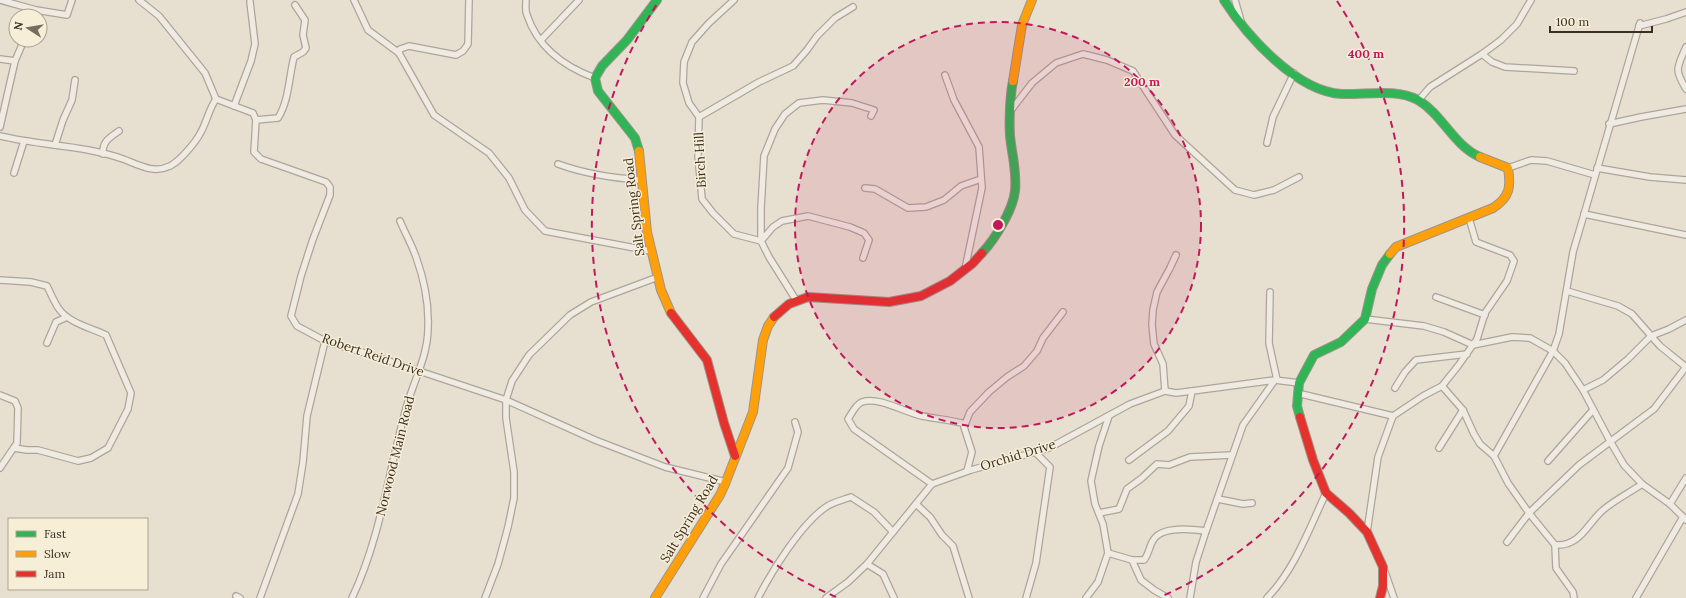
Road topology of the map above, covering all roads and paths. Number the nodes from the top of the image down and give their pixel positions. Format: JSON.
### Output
{"nodes":[{"id":1,"x":0,"y":0,"type":"edge"},
{"id":2,"x":72,"y":0,"type":"edge"},
{"id":3,"x":139,"y":0,"type":"edge"},
{"id":4,"x":354,"y":0,"type":"edge"},
{"id":5,"x":469,"y":0,"type":"edge"},
{"id":6,"x":526,"y":0,"type":"edge"},
{"id":7,"x":578,"y":0,"type":"edge"},
{"id":8,"x":657,"y":0,"type":"edge"},
{"id":9,"x":734,"y":0,"type":"edge"},
{"id":10,"x":1032,"y":0,"type":"edge"},
{"id":11,"x":1224,"y":0,"type":"edge"},
{"id":12,"x":1235,"y":0,"type":"edge"},
{"id":13,"x":1531,"y":0,"type":"edge"},
{"id":14,"x":250,"y":2,"type":"dead end"},
{"id":15,"x":295,"y":5,"type":"dead end"},
{"id":16,"x":853,"y":7,"type":"dead end"},
{"id":17,"x":29,"y":8,"type":"edge"},
{"id":18,"x":48,"y":12,"type":"edge"},
{"id":19,"x":1686,"y":12,"type":"edge"},
{"id":20,"x":1242,"y":24,"type":"junction"},
{"id":21,"x":541,"y":40,"type":"junction"},
{"id":22,"x":1686,"y":47,"type":"edge"},
{"id":23,"x":21,"y":48,"type":"edge"},
{"id":24,"x":399,"y":53,"type":"junction"},
{"id":25,"x":1685,"y":53,"type":"edge"},
{"id":26,"x":1482,"y":54,"type":"junction"},
{"id":27,"x":0,"y":59,"type":"edge"},
{"id":28,"x":15,"y":61,"type":"junction"},
{"id":29,"x":1574,"y":71,"type":"dead end"},
{"id":30,"x":1294,"y":73,"type":"junction"},
{"id":31,"x":945,"y":75,"type":"dead end"},
{"id":32,"x":595,"y":78,"type":"junction"},
{"id":33,"x":75,"y":80,"type":"dead end"},
{"id":34,"x":1686,"y":89,"type":"edge"},
{"id":35,"x":216,"y":99,"type":"junction"},
{"id":36,"x":1418,"y":101,"type":"junction"},
{"id":37,"x":234,"y":106,"type":"junction"},
{"id":38,"x":1012,"y":109,"type":"junction"},
{"id":39,"x":1686,"y":110,"type":"edge"},
{"id":40,"x":871,"y":116,"type":"dead end"},
{"id":41,"x":699,"y":117,"type":"junction"},
{"id":42,"x":256,"y":120,"type":"junction"},
{"id":43,"x":1610,"y":124,"type":"junction"},
{"id":44,"x":0,"y":127,"type":"edge"},
{"id":45,"x":119,"y":131,"type":"dead end"},
{"id":46,"x":0,"y":136,"type":"edge"},
{"id":47,"x":24,"y":141,"type":"junction"},
{"id":48,"x":1267,"y":143,"type":"dead end"},
{"id":49,"x":56,"y":145,"type":"junction"},
{"id":50,"x":103,"y":154,"type":"junction"},
{"id":51,"x":558,"y":164,"type":"dead end"},
{"id":52,"x":1508,"y":168,"type":"junction"},
{"id":53,"x":1596,"y":168,"type":"junction"},
{"id":54,"x":14,"y":173,"type":"dead end"},
{"id":55,"x":1595,"y":175,"type":"junction"},
{"id":56,"x":1299,"y":177,"type":"dead end"},
{"id":57,"x":981,"y":179,"type":"junction"},
{"id":58,"x":641,"y":180,"type":"junction"},
{"id":59,"x":1686,"y":180,"type":"edge"},
{"id":60,"x":865,"y":188,"type":"dead end"},
{"id":61,"x":1584,"y":214,"type":"junction"},
{"id":62,"x":1469,"y":218,"type":"junction"},
{"id":63,"x":400,"y":221,"type":"dead end"},
{"id":64,"x":1686,"y":235,"type":"edge"},
{"id":65,"x":761,"y":241,"type":"junction"},
{"id":66,"x":651,"y":251,"type":"junction"},
{"id":67,"x":1176,"y":255,"type":"dead end"},
{"id":68,"x":863,"y":258,"type":"dead end"},
{"id":69,"x":965,"y":270,"type":"junction"},
{"id":70,"x":658,"y":277,"type":"junction"},
{"id":71,"x":0,"y":280,"type":"edge"},
{"id":72,"x":1567,"y":291,"type":"junction"},
{"id":73,"x":1270,"y":292,"type":"dead end"},
{"id":74,"x":1436,"y":297,"type":"dead end"},
{"id":75,"x":796,"y":300,"type":"junction"},
{"id":76,"x":1063,"y":312,"type":"dead end"},
{"id":77,"x":1485,"y":315,"type":"junction"},
{"id":78,"x":67,"y":317,"type":"junction"},
{"id":79,"x":1365,"y":319,"type":"junction"},
{"id":80,"x":1686,"y":320,"type":"edge"},
{"id":81,"x":1651,"y":336,"type":"junction"},
{"id":82,"x":325,"y":342,"type":"junction"},
{"id":83,"x":47,"y":343,"type":"dead end"},
{"id":84,"x":1474,"y":345,"type":"junction"},
{"id":85,"x":1553,"y":351,"type":"junction"},
{"id":86,"x":1467,"y":354,"type":"junction"},
{"id":87,"x":1686,"y":367,"type":"edge"},
{"id":88,"x":418,"y":371,"type":"junction"},
{"id":89,"x":1276,"y":380,"type":"junction"},
{"id":90,"x":1299,"y":383,"type":"junction"},
{"id":91,"x":1442,"y":386,"type":"junction"},
{"id":92,"x":1395,"y":388,"type":"dead end"},
{"id":93,"x":1583,"y":390,"type":"junction"},
{"id":94,"x":1165,"y":391,"type":"junction"},
{"id":95,"x":1192,"y":391,"type":"junction"},
{"id":96,"x":1297,"y":393,"type":"junction"},
{"id":97,"x":0,"y":395,"type":"edge"},
{"id":98,"x":506,"y":400,"type":"junction"},
{"id":99,"x":1463,"y":410,"type":"junction"},
{"id":100,"x":1593,"y":410,"type":"junction"},
{"id":101,"x":1109,"y":416,"type":"junction"},
{"id":102,"x":1393,"y":416,"type":"junction"},
{"id":103,"x":795,"y":422,"type":"dead end"},
{"id":104,"x":965,"y":424,"type":"junction"},
{"id":105,"x":1610,"y":441,"type":"junction"},
{"id":106,"x":14,"y":448,"type":"junction"},
{"id":107,"x":1439,"y":448,"type":"dead end"},
{"id":108,"x":1035,"y":452,"type":"junction"},
{"id":109,"x":1232,"y":455,"type":"junction"},
{"id":110,"x":735,"y":456,"type":"junction"},
{"id":111,"x":1494,"y":456,"type":"junction"},
{"id":112,"x":1129,"y":460,"type":"dead end"},
{"id":113,"x":1548,"y":461,"type":"dead end"},
{"id":114,"x":0,"y":468,"type":"edge"},
{"id":115,"x":968,"y":471,"type":"junction"},
{"id":116,"x":1686,"y":478,"type":"edge"},
{"id":117,"x":726,"y":482,"type":"junction"},
{"id":118,"x":932,"y":484,"type":"junction"},
{"id":119,"x":1642,"y":484,"type":"junction"},
{"id":120,"x":1326,"y":493,"type":"junction"},
{"id":121,"x":1218,"y":499,"type":"junction"},
{"id":122,"x":1252,"y":503,"type":"dead end"},
{"id":123,"x":916,"y":504,"type":"junction"},
{"id":124,"x":1670,"y":504,"type":"junction"},
{"id":125,"x":1099,"y":513,"type":"junction"},
{"id":126,"x":1529,"y":513,"type":"junction"},
{"id":127,"x":1684,"y":519,"type":"edge"},
{"id":128,"x":1206,"y":531,"type":"junction"},
{"id":129,"x":894,"y":532,"type":"junction"},
{"id":130,"x":1367,"y":532,"type":"junction"},
{"id":131,"x":1507,"y":542,"type":"dead end"},
{"id":132,"x":1555,"y":544,"type":"junction"},
{"id":133,"x":1108,"y":552,"type":"junction"},
{"id":134,"x":1132,"y":560,"type":"junction"},
{"id":135,"x":867,"y":564,"type":"junction"},
{"id":136,"x":1383,"y":567,"type":"junction"},
{"id":137,"x":260,"y":598,"type":"edge"},
{"id":138,"x":352,"y":598,"type":"edge"},
{"id":139,"x":485,"y":598,"type":"edge"},
{"id":140,"x":655,"y":598,"type":"edge"},
{"id":141,"x":703,"y":598,"type":"edge"},
{"id":142,"x":758,"y":598,"type":"edge"},
{"id":143,"x":826,"y":598,"type":"edge"},
{"id":144,"x":894,"y":598,"type":"edge"},
{"id":145,"x":969,"y":598,"type":"edge"},
{"id":146,"x":1026,"y":598,"type":"edge"},
{"id":147,"x":1086,"y":598,"type":"edge"},
{"id":148,"x":1168,"y":598,"type":"edge"},
{"id":149,"x":1190,"y":598,"type":"edge"},
{"id":150,"x":1267,"y":598,"type":"edge"},
{"id":151,"x":1380,"y":598,"type":"edge"},
{"id":152,"x":1394,"y":598,"type":"edge"},
{"id":153,"x":1574,"y":598,"type":"edge"},
{"id":154,"x":1636,"y":598,"type":"edge"}],
"edges":[{"from":1,"to":17,"type":"street"},
{"from":2,"to":18,"type":"street"},
{"from":3,"to":35,"type":"street"},
{"from":4,"to":24,"type":"street"},
{"from":5,"to":24,"type":"street"},
{"from":6,"to":21,"type":"street"},
{"from":7,"to":21,"type":"street"},
{"from":8,"to":32,"type":"street"},
{"from":9,"to":41,"type":"street","name":"Birch Hill"},
{"from":10,"to":38,"type":"street"},
{"from":11,"to":20,"type":"street"},
{"from":12,"to":20,"type":"street"},
{"from":13,"to":26,"type":"street"},
{"from":14,"to":37,"type":"street"},
{"from":15,"to":42,"type":"street"},
{"from":16,"to":41,"type":"street"},
{"from":19,"to":43,"type":"street"},
{"from":20,"to":30,"type":"street"},
{"from":21,"to":32,"type":"street"},
{"from":22,"to":25,"type":"street"},
{"from":23,"to":28,"type":"street"},
{"from":24,"to":66,"type":"street"},
{"from":25,"to":34,"type":"street"},
{"from":26,"to":29,"type":"street"},
{"from":26,"to":36,"type":"street"},
{"from":27,"to":28,"type":"street"},
{"from":28,"to":44,"type":"street"},
{"from":30,"to":36,"type":"street"},
{"from":30,"to":48,"type":"street"},
{"from":31,"to":57,"type":"street"},
{"from":32,"to":58,"type":"street","name":"Salt Spring Road"},
{"from":33,"to":49,"type":"street"},
{"from":35,"to":37,"type":"street"},
{"from":35,"to":50,"type":"street"},
{"from":36,"to":52,"type":"street"},
{"from":37,"to":42,"type":"street"},
{"from":38,"to":56,"type":"street"},
{"from":38,"to":69,"type":"street"},
{"from":39,"to":43,"type":"street"},
{"from":40,"to":65,"type":"street"},
{"from":41,"to":65,"type":"street","name":"Birch Hill"},
{"from":42,"to":82,"type":"street","name":"Robert Reid Drive"},
{"from":43,"to":53,"type":"street"},
{"from":45,"to":50,"type":"street"},
{"from":46,"to":47,"type":"street"},
{"from":47,"to":49,"type":"street"},
{"from":47,"to":54,"type":"street"},
{"from":49,"to":50,"type":"street"},
{"from":51,"to":58,"type":"street"},
{"from":52,"to":55,"type":"street"},
{"from":52,"to":62,"type":"street"},
{"from":53,"to":55,"type":"street"},
{"from":53,"to":59,"type":"street"},
{"from":55,"to":61,"type":"street"},
{"from":57,"to":60,"type":"street"},
{"from":57,"to":69,"type":"street"},
{"from":58,"to":66,"type":"street","name":"Salt Spring Road"},
{"from":61,"to":64,"type":"street"},
{"from":61,"to":72,"type":"street"},
{"from":62,"to":77,"type":"street"},
{"from":62,"to":79,"type":"street"},
{"from":63,"to":88,"type":"street","name":"Norwood Main Road"},
{"from":65,"to":68,"type":"street"},
{"from":65,"to":75,"type":"street"},
{"from":66,"to":70,"type":"street","name":"Salt Spring Road"},
{"from":67,"to":94,"type":"street"},
{"from":69,"to":75,"type":"street"},
{"from":70,"to":98,"type":"street"},
{"from":70,"to":110,"type":"street","name":"Salt Spring Road"},
{"from":71,"to":78,"type":"street"},
{"from":72,"to":81,"type":"street"},
{"from":72,"to":85,"type":"street"},
{"from":73,"to":89,"type":"street"},
{"from":74,"to":77,"type":"street"},
{"from":75,"to":110,"type":"street"},
{"from":76,"to":104,"type":"street"},
{"from":77,"to":84,"type":"street"},
{"from":78,"to":83,"type":"street"},
{"from":78,"to":106,"type":"street"},
{"from":79,"to":84,"type":"street"},
{"from":79,"to":90,"type":"street"},
{"from":80,"to":81,"type":"street"},
{"from":81,"to":87,"type":"street"},
{"from":81,"to":93,"type":"street"},
{"from":82,"to":88,"type":"street","name":"Robert Reid Drive"},
{"from":82,"to":137,"type":"street"},
{"from":84,"to":85,"type":"street"},
{"from":84,"to":86,"type":"street"},
{"from":85,"to":93,"type":"street"},
{"from":85,"to":111,"type":"street"},
{"from":86,"to":91,"type":"street"},
{"from":86,"to":92,"type":"street"},
{"from":87,"to":105,"type":"street"},
{"from":88,"to":98,"type":"street","name":"Robert Reid Drive"},
{"from":88,"to":138,"type":"street","name":"Norwood Main Road"},
{"from":89,"to":90,"type":"street","name":"Orchid Drive"},
{"from":89,"to":95,"type":"street","name":"Orchid Drive"},
{"from":89,"to":109,"type":"street"},
{"from":90,"to":96,"type":"street"},
{"from":91,"to":99,"type":"street"},
{"from":91,"to":102,"type":"street"},
{"from":93,"to":100,"type":"street"},
{"from":94,"to":95,"type":"street","name":"Orchid Drive"},
{"from":94,"to":101,"type":"street","name":"Orchid Drive"},
{"from":95,"to":112,"type":"street"},
{"from":96,"to":102,"type":"street"},
{"from":96,"to":120,"type":"street"},
{"from":97,"to":106,"type":"street"},
{"from":98,"to":117,"type":"street","name":"Robert Reid Drive"},
{"from":98,"to":139,"type":"street"},
{"from":99,"to":107,"type":"street"},
{"from":99,"to":111,"type":"street"},
{"from":100,"to":105,"type":"street"},
{"from":100,"to":113,"type":"street"},
{"from":101,"to":108,"type":"street","name":"Orchid Drive"},
{"from":101,"to":125,"type":"street"},
{"from":102,"to":130,"type":"street"},
{"from":103,"to":141,"type":"street"},
{"from":104,"to":115,"type":"street"},
{"from":104,"to":118,"type":"street"},
{"from":105,"to":119,"type":"street"},
{"from":105,"to":126,"type":"street"},
{"from":106,"to":114,"type":"street"},
{"from":108,"to":115,"type":"street","name":"Orchid Drive"},
{"from":108,"to":146,"type":"street"},
{"from":109,"to":121,"type":"street"},
{"from":109,"to":125,"type":"street"},
{"from":110,"to":117,"type":"street","name":"Salt Spring Road"},
{"from":111,"to":126,"type":"street"},
{"from":115,"to":118,"type":"street","name":"Orchid Drive"},
{"from":116,"to":124,"type":"street"},
{"from":117,"to":140,"type":"street","name":"Salt Spring Road"},
{"from":118,"to":123,"type":"street"},
{"from":119,"to":124,"type":"street"},
{"from":119,"to":132,"type":"street"},
{"from":120,"to":130,"type":"street"},
{"from":120,"to":150,"type":"street"},
{"from":121,"to":122,"type":"street"},
{"from":121,"to":128,"type":"street"},
{"from":123,"to":129,"type":"street"},
{"from":123,"to":145,"type":"street"},
{"from":124,"to":127,"type":"street"},
{"from":125,"to":133,"type":"street"},
{"from":126,"to":131,"type":"street"},
{"from":126,"to":132,"type":"street"},
{"from":127,"to":154,"type":"street"},
{"from":128,"to":134,"type":"street"},
{"from":128,"to":149,"type":"street"},
{"from":129,"to":135,"type":"street"},
{"from":129,"to":142,"type":"street"},
{"from":130,"to":136,"type":"street"},
{"from":132,"to":153,"type":"street"},
{"from":133,"to":134,"type":"street"},
{"from":133,"to":147,"type":"street"},
{"from":134,"to":148,"type":"street"},
{"from":135,"to":143,"type":"street"},
{"from":135,"to":144,"type":"street"},
{"from":136,"to":151,"type":"street"},
{"from":136,"to":152,"type":"street"}]}
